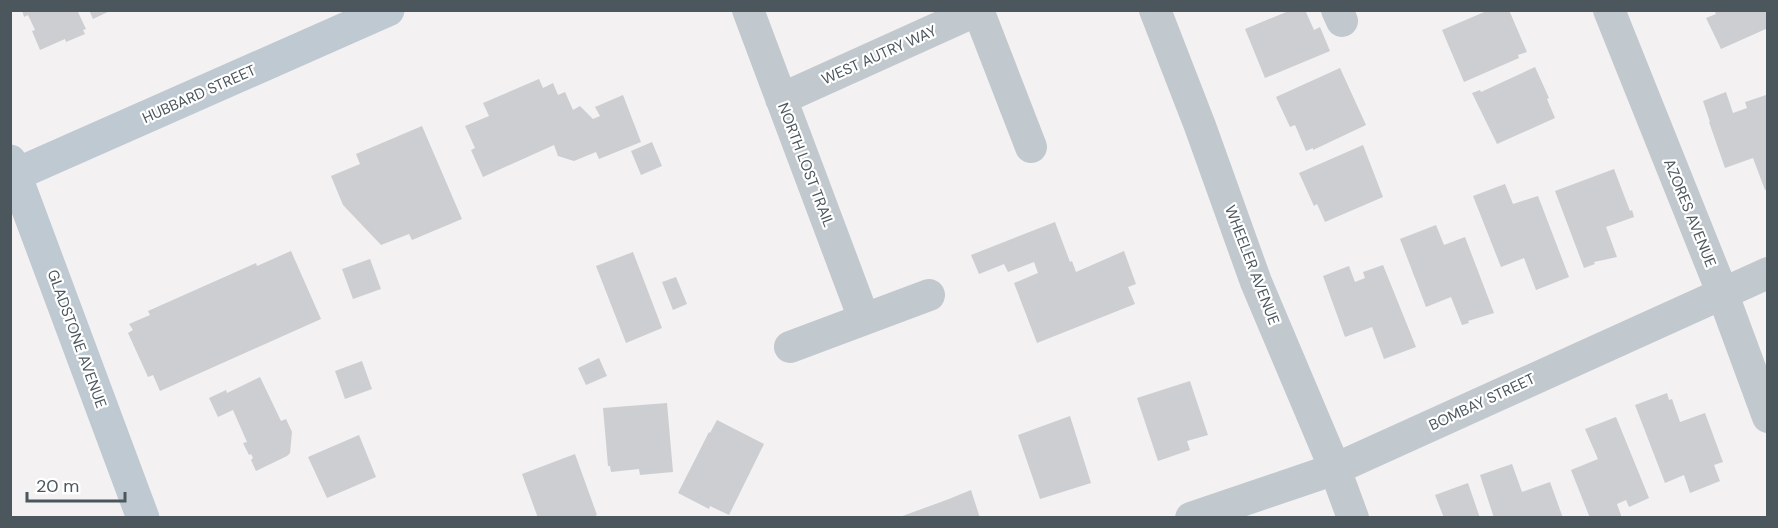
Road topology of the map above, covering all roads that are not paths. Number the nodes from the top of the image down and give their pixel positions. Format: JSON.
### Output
{"nodes":[{"id":1,"x":388,"y":10,"type":"edge"},
{"id":2,"x":748,"y":10,"type":"edge"},
{"id":3,"x":978,"y":10,"type":"edge"},
{"id":4,"x":1155,"y":10,"type":"edge"},
{"id":5,"x":1609,"y":10,"type":"edge"},
{"id":6,"x":781,"y":99,"type":"junction"},
{"id":7,"x":1030,"y":147,"type":"dead end"},
{"id":8,"x":12,"y":171,"type":"edge"},
{"id":9,"x":1767,"y":273,"type":"edge"},
{"id":10,"x":1722,"y":292,"type":"junction"},
{"id":11,"x":929,"y":295,"type":"dead end"},
{"id":12,"x":864,"y":319,"type":"junction"},
{"id":13,"x":790,"y":347,"type":"dead end"},
{"id":14,"x":1767,"y":417,"type":"edge"},
{"id":15,"x":1335,"y":469,"type":"junction"},
{"id":16,"x":143,"y":518,"type":"edge"},
{"id":17,"x":1191,"y":518,"type":"edge"},
{"id":18,"x":1353,"y":518,"type":"edge"}],
"edges":[{"from":1,"to":8,"type":"main road","name":"HUBBARD STREET"},
{"from":2,"to":6,"type":"street","name":"NORTH LOST TRAIL"},
{"from":3,"to":6,"type":"street","name":"WEST AUTRY WAY"},
{"from":3,"to":7,"type":"street"},
{"from":4,"to":15,"type":"street","name":"WHEELER AVENUE"},
{"from":5,"to":10,"type":"street","name":"AZORES AVENUE"},
{"from":6,"to":12,"type":"street","name":"NORTH LOST TRAIL"},
{"from":8,"to":16,"type":"main road","name":"GLADSTONE AVENUE"},
{"from":9,"to":10,"type":"street","name":"BOMBAY STREET"},
{"from":10,"to":14,"type":"street","name":"AZORES AVENUE"},
{"from":10,"to":15,"type":"street","name":"BOMBAY STREET"},
{"from":11,"to":12,"type":"street"},
{"from":12,"to":13,"type":"street"},
{"from":15,"to":17,"type":"street","name":"BOMBAY STREET"},
{"from":15,"to":18,"type":"street","name":"WHEELER AVENUE"}]}
